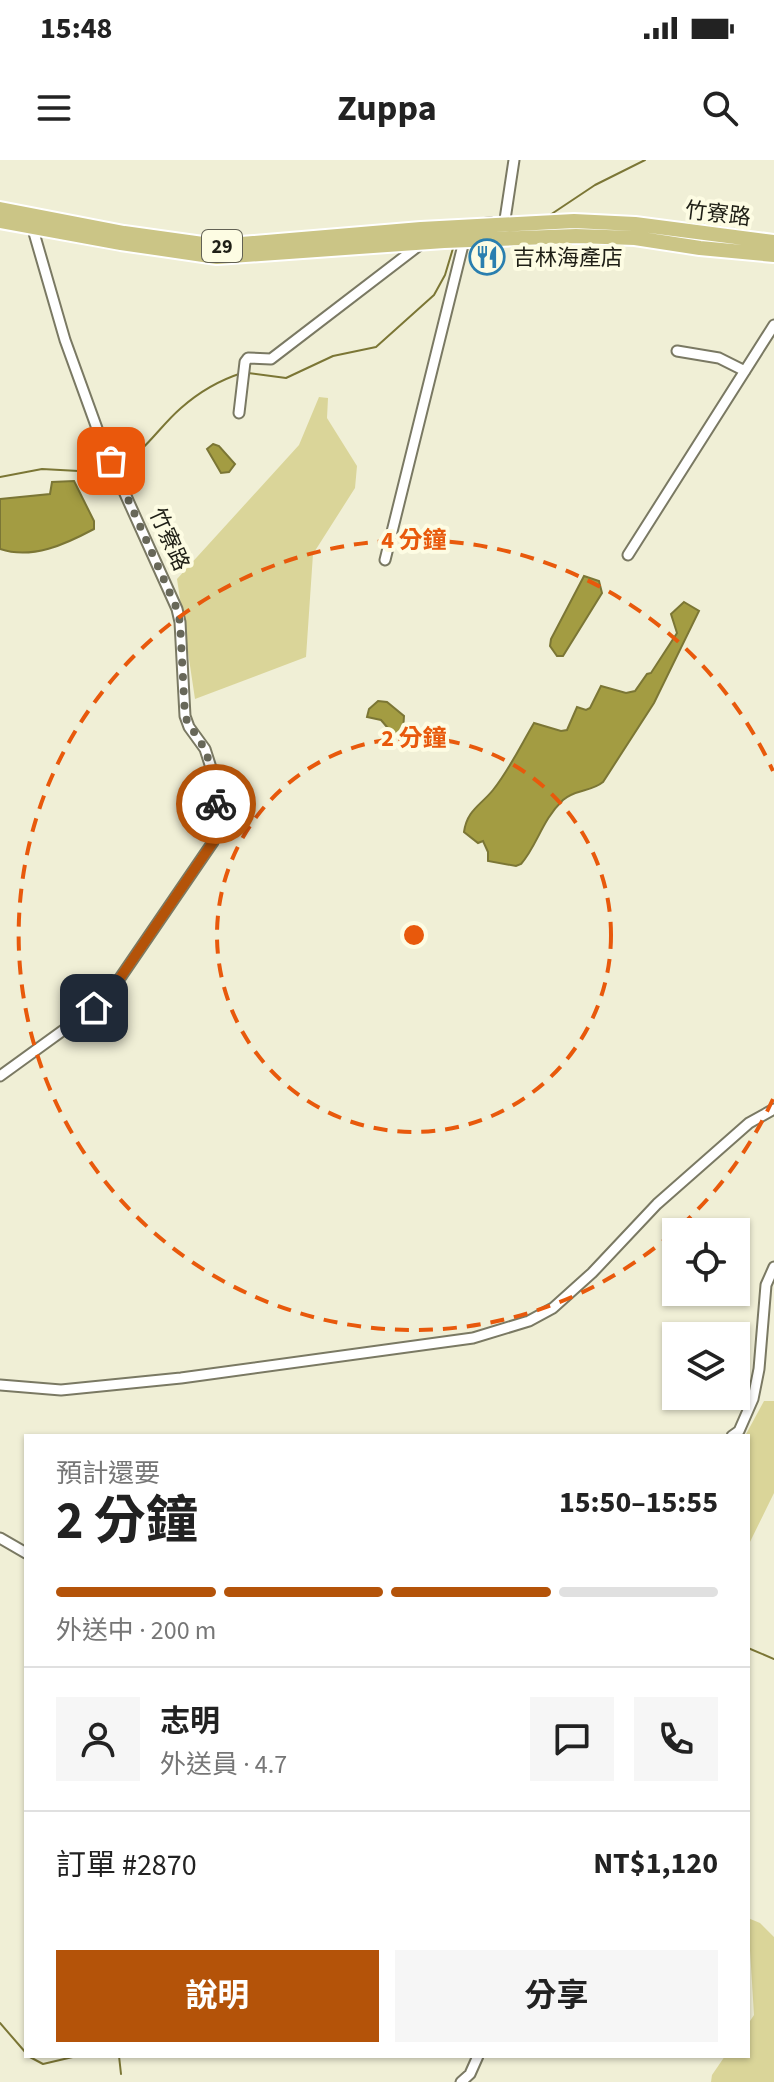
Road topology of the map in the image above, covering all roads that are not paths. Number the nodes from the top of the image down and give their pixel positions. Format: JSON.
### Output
{"nodes":[{"id":1,"x":514,"y":160,"type":"edge"},
{"id":2,"x":0,"y":209,"type":"edge"},
{"id":3,"x":25,"y":213,"type":"junction"},
{"id":4,"x":0,"y":221,"type":"edge"},
{"id":5,"x":33,"y":228,"type":"junction"},
{"id":6,"x":504,"y":231,"type":"junction"},
{"id":7,"x":464,"y":233,"type":"junction"},
{"id":8,"x":422,"y":236,"type":"junction"},
{"id":9,"x":774,"y":242,"type":"edge"},
{"id":10,"x":774,"y":255,"type":"edge"},
{"id":11,"x":774,"y":325,"type":"edge"},
{"id":12,"x":677,"y":351,"type":"dead end"},
{"id":13,"x":745,"y":371,"type":"junction"},
{"id":14,"x":239,"y":413,"type":"dead end"},
{"id":15,"x":628,"y":555,"type":"dead end"},
{"id":16,"x":385,"y":560,"type":"dead end"},
{"id":17,"x":0,"y":1076,"type":"edge"},
{"id":18,"x":774,"y":1109,"type":"edge"},
{"id":19,"x":774,"y":1267,"type":"edge"},
{"id":20,"x":0,"y":1385,"type":"edge"},
{"id":21,"x":735,"y":1434,"type":"edge"},
{"id":22,"x":0,"y":1538,"type":"edge"},
{"id":23,"x":24,"y":1552,"type":"edge"},
{"id":24,"x":477,"y":2058,"type":"edge"},
{"id":25,"x":461,"y":2082,"type":"edge"}],
"edges":[{"from":1,"to":6,"type":"street"},
{"from":2,"to":3,"type":"main road","number":"29"},
{"from":3,"to":5,"type":"street","name":"竹寮路"},
{"from":3,"to":8,"type":"main road","number":"29"},
{"from":4,"to":5,"type":"main road","number":"29"},
{"from":5,"to":8,"type":"main road","number":"29"},
{"from":5,"to":17,"type":"street","name":"竹寮路"},
{"from":6,"to":7,"type":"main road","name":"竹寮路","number":"29"},
{"from":6,"to":9,"type":"main road","name":"竹寮路","number":"29"},
{"from":6,"to":10,"type":"main road","name":"竹寮路","number":"29"},
{"from":7,"to":8,"type":"main road","number":"29"},
{"from":7,"to":16,"type":"street"},
{"from":8,"to":14,"type":"street"},
{"from":11,"to":13,"type":"street"},
{"from":12,"to":13,"type":"street"},
{"from":13,"to":15,"type":"street"},
{"from":18,"to":20,"type":"street"},
{"from":19,"to":21,"type":"street"},
{"from":22,"to":23,"type":"street"},
{"from":24,"to":25,"type":"street"}]}
